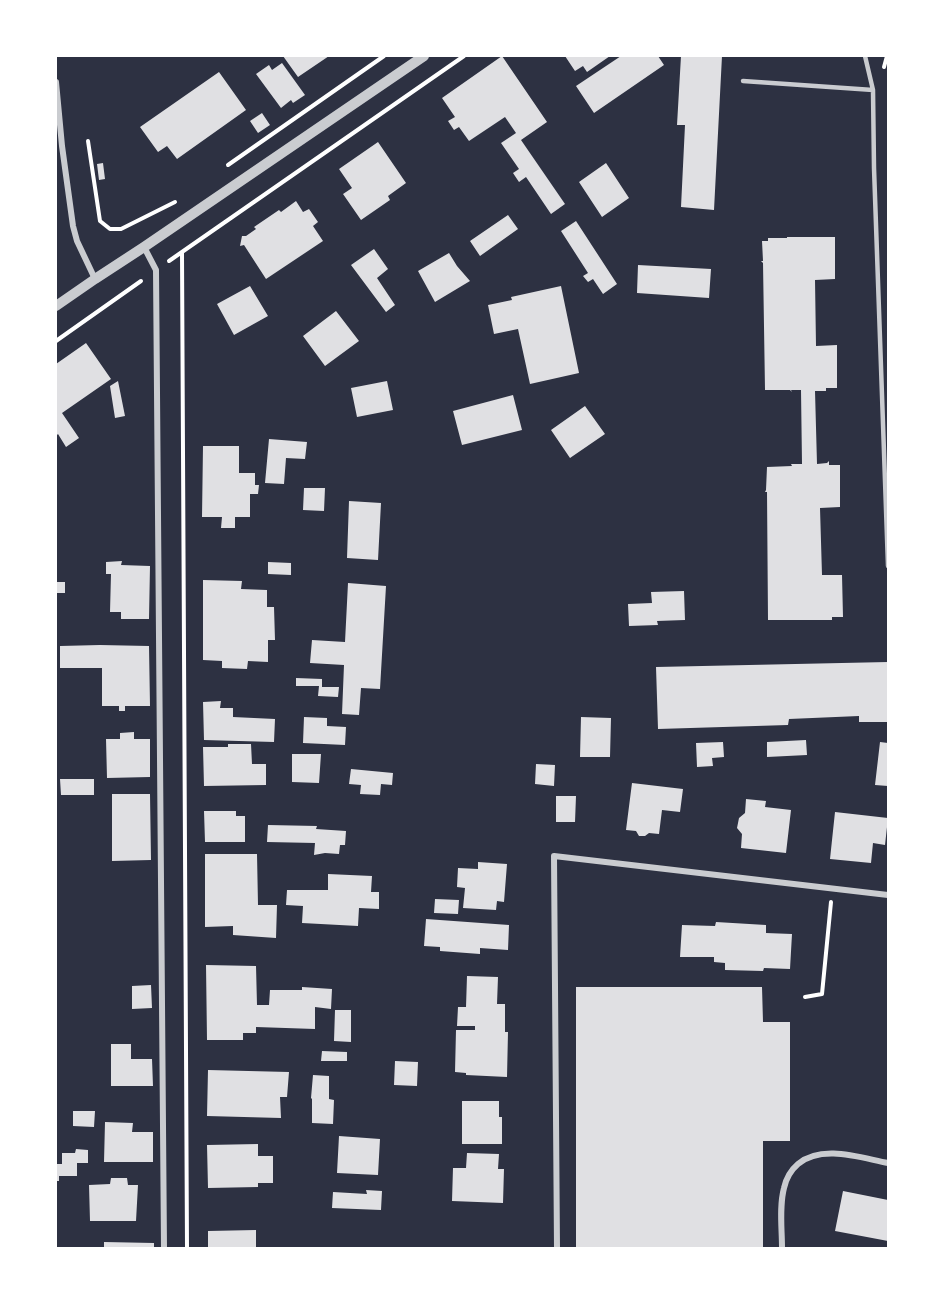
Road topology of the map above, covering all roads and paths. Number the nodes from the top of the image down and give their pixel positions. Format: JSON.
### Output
{"nodes":[{"id":1,"x":384,"y":56,"type":"edge"},
{"id":2,"x":423,"y":56,"type":"edge"},
{"id":3,"x":464,"y":56,"type":"edge"},
{"id":4,"x":865,"y":56,"type":"edge"},
{"id":5,"x":743,"y":81,"type":"dead end"},
{"id":6,"x":56,"y":82,"type":"edge"},
{"id":7,"x":873,"y":90,"type":"junction"},
{"id":8,"x":60,"y":132,"type":"junction"},
{"id":9,"x":88,"y":141,"type":"dead end"},
{"id":10,"x":56,"y":142,"type":"edge"},
{"id":11,"x":227,"y":165,"type":"dead end"},
{"id":12,"x":178,"y":200,"type":"dead end"},
{"id":13,"x":144,"y":248,"type":"junction"},
{"id":14,"x":182,"y":253,"type":"junction"},
{"id":15,"x":156,"y":270,"type":"junction"},
{"id":16,"x":95,"y":279,"type":"junction"},
{"id":17,"x":56,"y":306,"type":"edge"},
{"id":18,"x":56,"y":341,"type":"edge"},
{"id":19,"x":888,"y":566,"type":"edge"},
{"id":20,"x":832,"y":889,"type":"junction"},
{"id":21,"x":888,"y":896,"type":"edge"},
{"id":22,"x":805,"y":998,"type":"dead end"},
{"id":23,"x":888,"y":1163,"type":"edge"},
{"id":24,"x":164,"y":1248,"type":"edge"},
{"id":25,"x":187,"y":1248,"type":"edge"},
{"id":26,"x":557,"y":1248,"type":"edge"},
{"id":27,"x":782,"y":1248,"type":"edge"}],
"edges":[{"from":1,"to":11,"type":"path"},
{"from":2,"to":13,"type":"street"},
{"from":3,"to":14,"type":"path"},
{"from":4,"to":7,"type":"lane"},
{"from":5,"to":7,"type":"lane"},
{"from":6,"to":8,"type":"street"},
{"from":7,"to":19,"type":"lane"},
{"from":8,"to":10,"type":"street"},
{"from":8,"to":16,"type":"street"},
{"from":9,"to":12,"type":"path"},
{"from":13,"to":15,"type":"street"},
{"from":13,"to":16,"type":"street"},
{"from":14,"to":15,"type":"path"},
{"from":14,"to":25,"type":"path"},
{"from":15,"to":18,"type":"path"},
{"from":15,"to":24,"type":"street"},
{"from":16,"to":17,"type":"street"},
{"from":20,"to":21,"type":"street"},
{"from":20,"to":22,"type":"path"},
{"from":20,"to":26,"type":"street"},
{"from":23,"to":27,"type":"street"}]}
